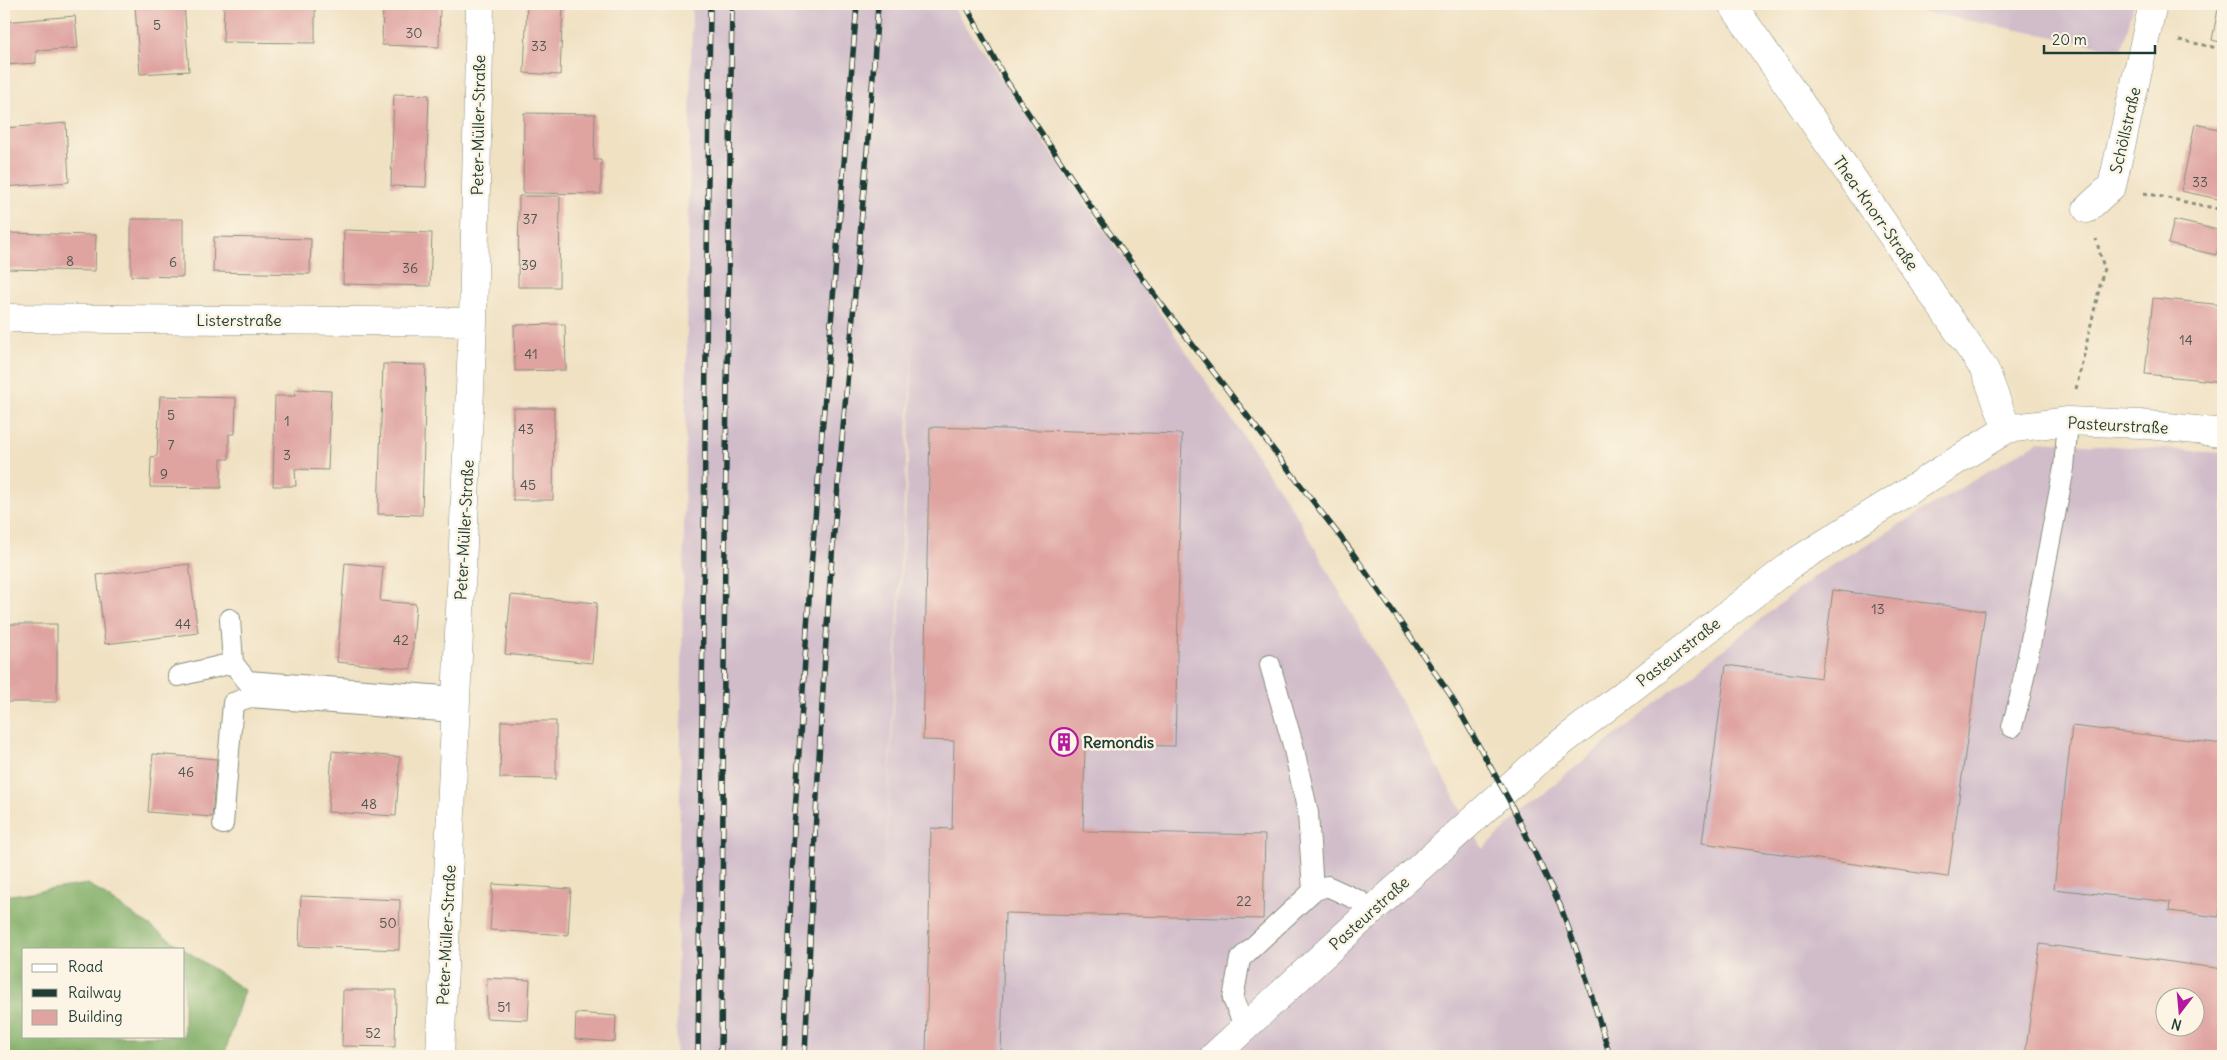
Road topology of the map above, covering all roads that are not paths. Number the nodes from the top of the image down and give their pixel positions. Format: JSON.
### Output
{"nodes":[{"id":1,"x":480,"y":4,"type":"edge"},
{"id":2,"x":1732,"y":4,"type":"edge"},
{"id":3,"x":2153,"y":4,"type":"edge"},
{"id":4,"x":2087,"y":209,"type":"road end"},
{"id":5,"x":4,"y":318,"type":"edge"},
{"id":6,"x":473,"y":322,"type":"junction"},
{"id":7,"x":2068,"y":421,"type":"junction"},
{"id":8,"x":2007,"y":429,"type":"junction"},
{"id":9,"x":2223,"y":433,"type":"edge"},
{"id":10,"x":230,"y":619,"type":"dead end"},
{"id":11,"x":232,"y":663,"type":"junction"},
{"id":12,"x":1270,"y":665,"type":"dead end"},
{"id":13,"x":178,"y":676,"type":"dead end"},
{"id":14,"x":456,"y":704,"type":"junction"},
{"id":15,"x":2012,"y":727,"type":"dead end"},
{"id":16,"x":223,"y":824,"type":"dead end"},
{"id":17,"x":1312,"y":891,"type":"junction"},
{"id":18,"x":1370,"y":912,"type":"junction"},
{"id":19,"x":1245,"y":1028,"type":"junction"},
{"id":20,"x":440,"y":1056,"type":"edge"},
{"id":21,"x":1214,"y":1056,"type":"edge"}],
"edges":[{"from":1,"to":6,"type":"street","name":"Peter-Müller-Straße"},
{"from":2,"to":8,"type":"street","name":"Thea-Knorr-Straße"},
{"from":3,"to":4,"type":"street","name":"Schöllstraße"},
{"from":5,"to":6,"type":"street","name":"Listerstraße"},
{"from":6,"to":14,"type":"street","name":"Peter-Müller-Straße"},
{"from":7,"to":8,"type":"street","name":"Pasteurstraße"},
{"from":7,"to":9,"type":"street","name":"Pasteurstraße"},
{"from":7,"to":15,"type":"lane"},
{"from":8,"to":18,"type":"street","name":"Pasteurstraße"},
{"from":10,"to":11,"type":"lane"},
{"from":11,"to":13,"type":"lane"},
{"from":11,"to":14,"type":"lane"},
{"from":12,"to":17,"type":"lane"},
{"from":14,"to":16,"type":"lane"},
{"from":14,"to":20,"type":"street","name":"Peter-Müller-Straße"},
{"from":17,"to":18,"type":"lane"},
{"from":17,"to":19,"type":"lane"},
{"from":18,"to":19,"type":"street","name":"Pasteurstraße"},
{"from":19,"to":21,"type":"street","name":"Pasteurstraße"}]}
